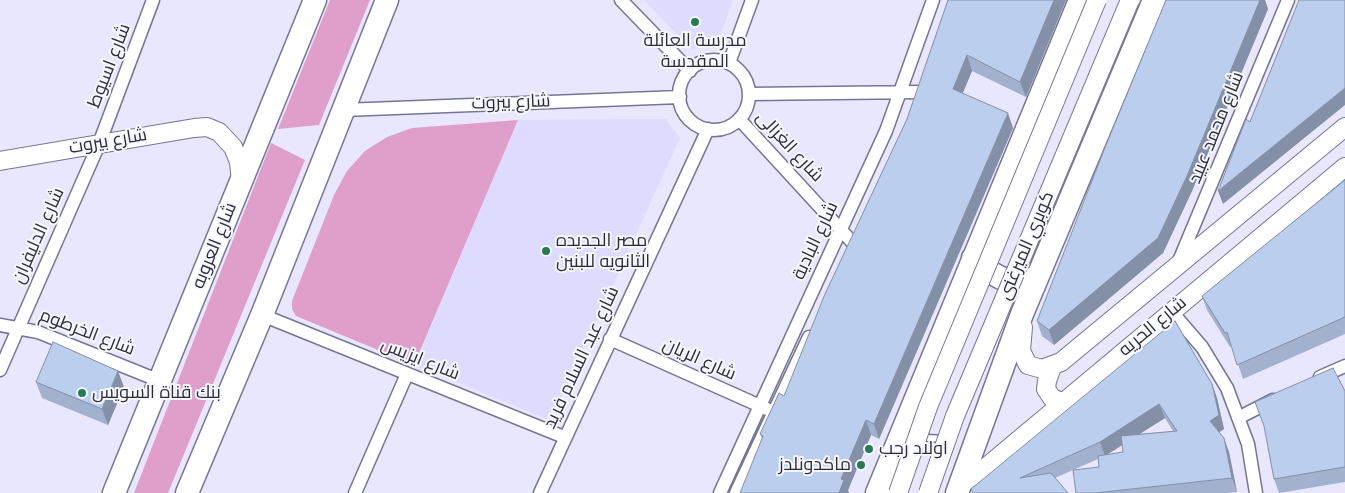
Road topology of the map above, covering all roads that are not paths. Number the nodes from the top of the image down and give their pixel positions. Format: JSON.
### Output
{"nodes":[{"id":1,"x":154,"y":0,"type":"edge"},
{"id":2,"x":315,"y":0,"type":"edge"},
{"id":3,"x":387,"y":0,"type":"edge"},
{"id":4,"x":621,"y":0,"type":"edge"},
{"id":5,"x":752,"y":0,"type":"edge"},
{"id":6,"x":933,"y":0,"type":"edge"},
{"id":7,"x":1080,"y":0,"type":"edge"},
{"id":8,"x":1097,"y":0,"type":"edge"},
{"id":9,"x":1130,"y":0,"type":"edge"},
{"id":10,"x":1154,"y":0,"type":"edge"},
{"id":11,"x":1283,"y":2,"type":"edge"},
{"id":12,"x":729,"y":63,"type":"junction"},
{"id":13,"x":690,"y":71,"type":"junction"},
{"id":14,"x":901,"y":92,"type":"junction"},
{"id":15,"x":749,"y":94,"type":"junction"},
{"id":16,"x":680,"y":97,"type":"junction"},
{"id":17,"x":915,"y":105,"type":"edge"},
{"id":18,"x":342,"y":110,"type":"junction"},
{"id":19,"x":739,"y":119,"type":"junction"},
{"id":20,"x":1345,"y":127,"type":"edge"},
{"id":21,"x":708,"y":129,"type":"junction"},
{"id":22,"x":99,"y":144,"type":"junction"},
{"id":23,"x":0,"y":162,"type":"edge"},
{"id":24,"x":1345,"y":167,"type":"edge"},
{"id":25,"x":241,"y":182,"type":"junction"},
{"id":26,"x":861,"y":226,"type":"edge"},
{"id":27,"x":841,"y":230,"type":"junction"},
{"id":28,"x":851,"y":247,"type":"joint"},
{"id":29,"x":973,"y":258,"type":"junction"},
{"id":30,"x":1176,"y":268,"type":"junction"},
{"id":31,"x":964,"y":278,"type":"junction"},
{"id":32,"x":1038,"y":279,"type":"junction"},
{"id":33,"x":1172,"y":312,"type":"junction"},
{"id":34,"x":262,"y":315,"type":"junction"},
{"id":35,"x":1012,"y":319,"type":"junction"},
{"id":36,"x":815,"y":323,"type":"edge"},
{"id":37,"x":0,"y":325,"type":"edge"},
{"id":38,"x":19,"y":327,"type":"junction"},
{"id":39,"x":610,"y":340,"type":"junction"},
{"id":40,"x":1345,"y":366,"type":"edge"},
{"id":41,"x":1052,"y":367,"type":"junction"},
{"id":42,"x":0,"y":370,"type":"edge"},
{"id":43,"x":407,"y":374,"type":"junction"},
{"id":44,"x":160,"y":381,"type":"junction"},
{"id":45,"x":1309,"y":382,"type":"edge"},
{"id":46,"x":1283,"y":395,"type":"edge"},
{"id":47,"x":1062,"y":402,"type":"junction"},
{"id":48,"x":760,"y":406,"type":"junction"},
{"id":49,"x":774,"y":412,"type":"junction"},
{"id":50,"x":1240,"y":417,"type":"junction"},
{"id":51,"x":564,"y":437,"type":"junction"},
{"id":52,"x":958,"y":489,"type":"edge"},
{"id":53,"x":114,"y":493,"type":"edge"},
{"id":54,"x":187,"y":493,"type":"edge"},
{"id":55,"x":354,"y":493,"type":"edge"},
{"id":56,"x":540,"y":493,"type":"edge"},
{"id":57,"x":720,"y":493,"type":"edge"},
{"id":58,"x":736,"y":493,"type":"edge"},
{"id":59,"x":877,"y":493,"type":"edge"},
{"id":60,"x":898,"y":493,"type":"edge"},
{"id":61,"x":928,"y":493,"type":"edge"},
{"id":62,"x":1256,"y":493,"type":"edge"}],
"edges":[{"from":1,"to":22,"type":"street","name":"شارع اسيوط"},
{"from":2,"to":25,"type":"highway","name":"شارع العروبه"},
{"from":3,"to":18,"type":"highway"},
{"from":4,"to":13,"type":"street"},
{"from":5,"to":12,"type":"street"},
{"from":6,"to":14,"type":"street","name":"شارع البادية"},
{"from":7,"to":29,"type":"highway"},
{"from":8,"to":60,"type":"street","name":"كوبري الميرغنى","bridge":true},
{"from":9,"to":61,"type":"street","name":"كوبري الميرغنى","bridge":true},
{"from":10,"to":32,"type":"highway"},
{"from":11,"to":30,"type":"street","name":"شارع محمد عبيد"},
{"from":12,"to":13,"type":"street"},
{"from":12,"to":15,"type":"street"},
{"from":13,"to":16,"type":"street"},
{"from":14,"to":15,"type":"street"},
{"from":14,"to":17,"type":"street"},
{"from":14,"to":27,"type":"street","name":"شارع البادية"},
{"from":15,"to":19,"type":"street"},
{"from":16,"to":18,"type":"street","name":"شارع بيروت"},
{"from":16,"to":21,"type":"street"},
{"from":18,"to":34,"type":"highway"},
{"from":19,"to":21,"type":"street"},
{"from":19,"to":27,"type":"street","name":"شارع الغزالى"},
{"from":20,"to":30,"type":"street","name":"شارع الحريه"},
{"from":21,"to":39,"type":"street","name":"شارع عبد السلام فريد"},
{"from":22,"to":23,"type":"street","name":"شارع بيروت"},
{"from":22,"to":25,"type":"street","name":"شارع بيروت"},
{"from":22,"to":38,"type":"street","name":"شارع الدليفران"},
{"from":24,"to":33,"type":"street","name":"شارع الحريه"},
{"from":25,"to":44,"type":"highway","name":"شارع العروبه"},
{"from":26,"to":28,"type":"street","name":"شارع البادية"},
{"from":27,"to":28,"type":"street","name":"شارع الغزالى"},
{"from":27,"to":48,"type":"street","name":"شارع البادية"},
{"from":29,"to":31,"type":"highway"},
{"from":29,"to":32,"type":"highway"},
{"from":30,"to":41,"type":"street","name":"شارع الحريه"},
{"from":31,"to":35,"type":"lane"},
{"from":31,"to":59,"type":"highway"},
{"from":32,"to":35,"type":"highway"},
{"from":33,"to":47,"type":"street","name":"شارع الحريه"},
{"from":33,"to":50,"type":"street"},
{"from":34,"to":43,"type":"street","name":"شارع ايزيس"},
{"from":34,"to":54,"type":"highway"},
{"from":35,"to":41,"type":"street"},
{"from":35,"to":52,"type":"highway"},
{"from":36,"to":49,"type":"street"},
{"from":37,"to":38,"type":"street","name":"شارع الخرطوم"},
{"from":38,"to":42,"type":"street","name":"شارع الدليفران"},
{"from":38,"to":44,"type":"street","name":"شارع الخرطوم"},
{"from":39,"to":48,"type":"street","name":"شارع الريان"},
{"from":39,"to":51,"type":"street","name":"شارع عبد السلام فريد"},
{"from":40,"to":45,"type":"street"},
{"from":41,"to":47,"type":"street"},
{"from":43,"to":51,"type":"street","name":"شارع ايزيس"},
{"from":43,"to":55,"type":"street"},
{"from":44,"to":53,"type":"highway","name":"شارع العروبه"},
{"from":46,"to":50,"type":"street"},
{"from":47,"to":52,"type":"street","name":"شارع الحريه"},
{"from":48,"to":49,"type":"street","name":"شارع الريان"},
{"from":48,"to":57,"type":"street","name":"شارع البادية"},
{"from":49,"to":58,"type":"street"},
{"from":50,"to":62,"type":"street"},
{"from":51,"to":56,"type":"street","name":"شارع عبد السلام فريد"}]}
